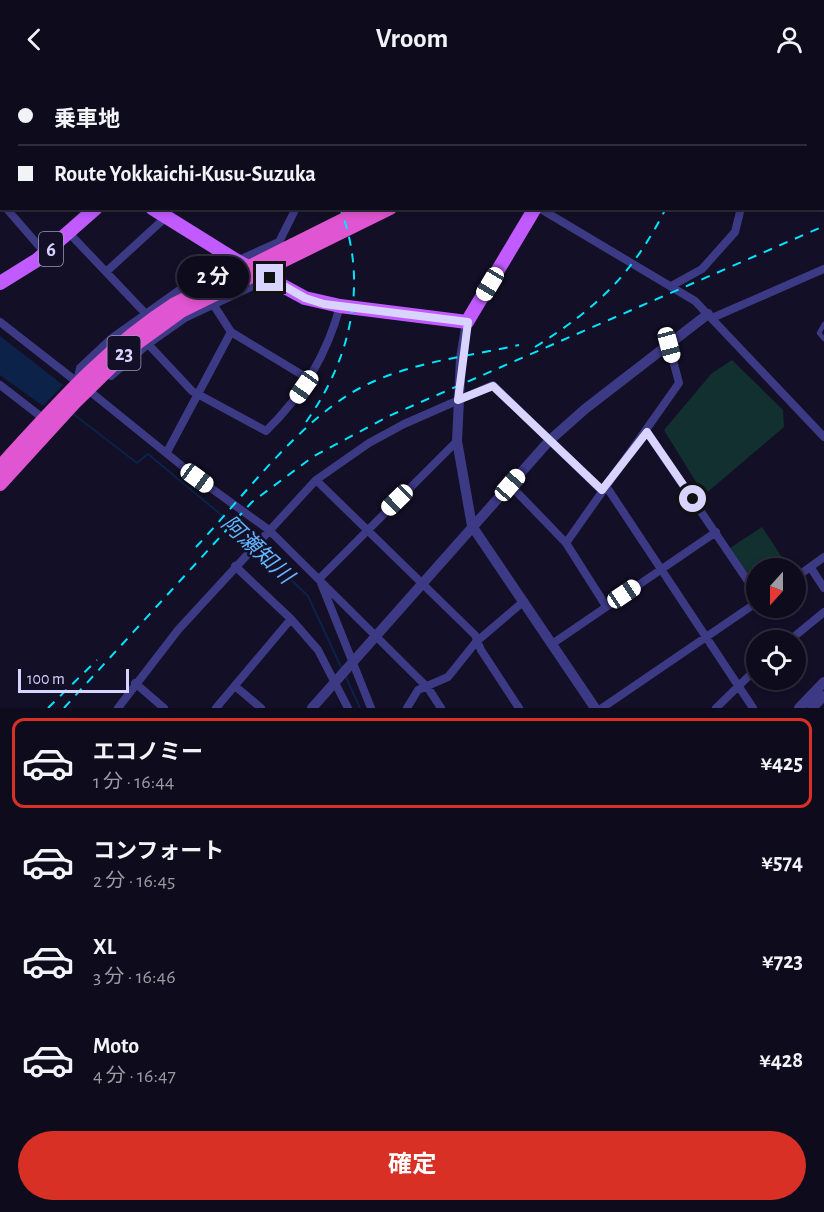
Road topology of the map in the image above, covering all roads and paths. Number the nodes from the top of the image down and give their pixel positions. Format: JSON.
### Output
{"nodes":[{"id":1,"x":8,"y":210,"type":"edge"},
{"id":2,"x":94,"y":210,"type":"edge"},
{"id":3,"x":155,"y":210,"type":"edge"},
{"id":4,"x":295,"y":210,"type":"edge"},
{"id":5,"x":363,"y":210,"type":"edge"},
{"id":6,"x":386,"y":210,"type":"edge"},
{"id":7,"x":537,"y":210,"type":"edge"},
{"id":8,"x":542,"y":210,"type":"edge"},
{"id":9,"x":740,"y":210,"type":"edge"},
{"id":10,"x":166,"y":217,"type":"junction"},
{"id":11,"x":69,"y":233,"type":"junction"},
{"id":12,"x":46,"y":254,"type":"junction"},
{"id":13,"x":237,"y":261,"type":"junction"},
{"id":14,"x":824,"y":269,"type":"edge"},
{"id":15,"x":106,"y":272,"type":"junction"},
{"id":16,"x":270,"y":278,"type":"junction"},
{"id":17,"x":0,"y":283,"type":"edge"},
{"id":18,"x":673,"y":285,"type":"junction"},
{"id":19,"x":213,"y":304,"type":"junction"},
{"id":20,"x":340,"y":306,"type":"junction"},
{"id":21,"x":178,"y":307,"type":"junction"},
{"id":22,"x":145,"y":313,"type":"junction"},
{"id":23,"x":710,"y":316,"type":"junction"},
{"id":24,"x":0,"y":322,"type":"edge"},
{"id":25,"x":468,"y":322,"type":"junction"},
{"id":26,"x":824,"y":324,"type":"edge"},
{"id":27,"x":231,"y":332,"type":"junction"},
{"id":28,"x":824,"y":339,"type":"edge"},
{"id":29,"x":148,"y":344,"type":"junction"},
{"id":30,"x":669,"y":345,"type":"junction"},
{"id":31,"x":309,"y":379,"type":"junction"},
{"id":32,"x":0,"y":384,"type":"edge"},
{"id":33,"x":80,"y":385,"type":"junction"},
{"id":34,"x":199,"y":394,"type":"junction"},
{"id":35,"x":458,"y":400,"type":"junction"},
{"id":36,"x":50,"y":421,"type":"junction"},
{"id":37,"x":647,"y":432,"type":"junction"},
{"id":38,"x":824,"y":437,"type":"edge"},
{"id":39,"x":457,"y":441,"type":"junction"},
{"id":40,"x":549,"y":441,"type":"junction"},
{"id":41,"x":167,"y":452,"type":"junction"},
{"id":42,"x":0,"y":467,"type":"edge"},
{"id":43,"x":316,"y":480,"type":"junction"},
{"id":44,"x":0,"y":484,"type":"edge"},
{"id":45,"x":510,"y":485,"type":"junction"},
{"id":46,"x":604,"y":488,"type":"junction"},
{"id":47,"x":472,"y":526,"type":"junction"},
{"id":48,"x":269,"y":530,"type":"junction"},
{"id":49,"x":367,"y":530,"type":"junction"},
{"id":50,"x":716,"y":532,"type":"junction"},
{"id":51,"x":566,"y":543,"type":"junction"},
{"id":52,"x":824,"y":557,"type":"edge"},
{"id":53,"x":237,"y":564,"type":"junction"},
{"id":54,"x":811,"y":568,"type":"junction"},
{"id":55,"x":661,"y":570,"type":"junction"},
{"id":56,"x":806,"y":571,"type":"edge"},
{"id":57,"x":746,"y":578,"type":"edge"},
{"id":58,"x":319,"y":579,"type":"junction"},
{"id":59,"x":421,"y":582,"type":"junction"},
{"id":60,"x":824,"y":588,"type":"edge"},
{"id":61,"x":524,"y":601,"type":"junction"},
{"id":62,"x":606,"y":606,"type":"junction"},
{"id":63,"x":746,"y":610,"type":"edge"},
{"id":64,"x":824,"y":612,"type":"edge"},
{"id":65,"x":291,"y":619,"type":"junction"},
{"id":66,"x":802,"y":630,"type":"edge"},
{"id":67,"x":375,"y":635,"type":"junction"},
{"id":68,"x":706,"y":637,"type":"junction"},
{"id":69,"x":477,"y":642,"type":"junction"},
{"id":70,"x":552,"y":644,"type":"junction"},
{"id":71,"x":350,"y":664,"type":"junction"},
{"id":72,"x":746,"y":677,"type":"edge"},
{"id":73,"x":337,"y":678,"type":"junction"},
{"id":74,"x":824,"y":682,"type":"edge"},
{"id":75,"x":135,"y":683,"type":"junction"},
{"id":76,"x":737,"y":685,"type":"junction"},
{"id":77,"x":235,"y":686,"type":"junction"},
{"id":78,"x":428,"y":688,"type":"junction"},
{"id":79,"x":824,"y":696,"type":"edge"},
{"id":80,"x":118,"y":708,"type":"edge"},
{"id":81,"x":164,"y":708,"type":"edge"},
{"id":82,"x":216,"y":708,"type":"edge"},
{"id":83,"x":261,"y":708,"type":"edge"},
{"id":84,"x":312,"y":708,"type":"edge"},
{"id":85,"x":348,"y":708,"type":"edge"},
{"id":86,"x":372,"y":708,"type":"edge"},
{"id":87,"x":407,"y":708,"type":"edge"},
{"id":88,"x":441,"y":708,"type":"edge"},
{"id":89,"x":519,"y":708,"type":"edge"},
{"id":90,"x":595,"y":708,"type":"edge"},
{"id":91,"x":602,"y":708,"type":"edge"},
{"id":92,"x":716,"y":708,"type":"edge"},
{"id":93,"x":753,"y":708,"type":"edge"},
{"id":94,"x":799,"y":708,"type":"edge"},
{"id":95,"x":812,"y":708,"type":"edge"}],
"edges":[{"from":1,"to":12,"type":"street"},
{"from":2,"to":11,"type":"main road","number":"6"},
{"from":3,"to":10,"type":"main road"},
{"from":4,"to":13,"type":"street"},
{"from":5,"to":21,"type":"highway","number":"23"},
{"from":6,"to":21,"type":"highway","number":"23"},
{"from":7,"to":25,"type":"main road"},
{"from":8,"to":18,"type":"street"},
{"from":9,"to":18,"type":"street"},
{"from":10,"to":13,"type":"main road"},
{"from":10,"to":15,"type":"street"},
{"from":11,"to":12,"type":"main road","number":"6"},
{"from":11,"to":15,"type":"street"},
{"from":12,"to":17,"type":"main road","number":"6"},
{"from":13,"to":16,"type":"main road"},
{"from":13,"to":22,"type":"street"},
{"from":14,"to":23,"type":"street"},
{"from":15,"to":22,"type":"street"},
{"from":16,"to":19,"type":"street"},
{"from":16,"to":20,"type":"main road"},
{"from":18,"to":23,"type":"street"},
{"from":19,"to":27,"type":"street"},
{"from":19,"to":29,"type":"street"},
{"from":20,"to":25,"type":"main road"},
{"from":20,"to":31,"type":"street"},
{"from":21,"to":33,"type":"highway","number":"23"},
{"from":22,"to":33,"type":"street"},
{"from":23,"to":30,"type":"street"},
{"from":23,"to":38,"type":"street"},
{"from":24,"to":33,"type":"street"},
{"from":25,"to":35,"type":"street"},
{"from":26,"to":28,"type":"lane"},
{"from":27,"to":31,"type":"street"},
{"from":27,"to":34,"type":"street"},
{"from":29,"to":33,"type":"street"},
{"from":29,"to":34,"type":"street"},
{"from":30,"to":37,"type":"street"},
{"from":30,"to":40,"type":"street"},
{"from":31,"to":34,"type":"street"},
{"from":32,"to":36,"type":"street"},
{"from":33,"to":36,"type":"highway","number":"23"},
{"from":33,"to":36,"type":"highway","number":"23"},
{"from":33,"to":41,"type":"street"},
{"from":34,"to":41,"type":"street"},
{"from":35,"to":39,"type":"street"},
{"from":35,"to":40,"type":"street"},
{"from":35,"to":43,"type":"street"},
{"from":36,"to":42,"type":"highway","number":"23"},
{"from":36,"to":44,"type":"highway","number":"23"},
{"from":37,"to":46,"type":"street"},
{"from":37,"to":50,"type":"street"},
{"from":39,"to":47,"type":"street"},
{"from":39,"to":49,"type":"street"},
{"from":40,"to":45,"type":"street"},
{"from":40,"to":46,"type":"street"},
{"from":41,"to":48,"type":"street"},
{"from":43,"to":48,"type":"street"},
{"from":43,"to":49,"type":"street"},
{"from":45,"to":47,"type":"street"},
{"from":45,"to":51,"type":"street"},
{"from":46,"to":51,"type":"street"},
{"from":46,"to":55,"type":"street"},
{"from":47,"to":59,"type":"street"},
{"from":47,"to":61,"type":"street"},
{"from":48,"to":53,"type":"street"},
{"from":48,"to":58,"type":"street"},
{"from":49,"to":58,"type":"street"},
{"from":49,"to":59,"type":"street"},
{"from":50,"to":55,"type":"street"},
{"from":50,"to":57,"type":"street"},
{"from":51,"to":62,"type":"street"},
{"from":52,"to":54,"type":"street"},
{"from":53,"to":65,"type":"street"},
{"from":53,"to":75,"type":"street"},
{"from":54,"to":56,"type":"street"},
{"from":54,"to":60,"type":"street"},
{"from":55,"to":62,"type":"street"},
{"from":55,"to":68,"type":"street"},
{"from":58,"to":67,"type":"street"},
{"from":58,"to":71,"type":"street"},
{"from":59,"to":67,"type":"street"},
{"from":59,"to":69,"type":"street"},
{"from":61,"to":69,"type":"street"},
{"from":61,"to":70,"type":"street"},
{"from":62,"to":70,"type":"street"},
{"from":63,"to":68,"type":"street"},
{"from":64,"to":66,"type":"street"},
{"from":65,"to":73,"type":"street"},
{"from":65,"to":77,"type":"street"},
{"from":67,"to":71,"type":"street"},
{"from":67,"to":78,"type":"street"},
{"from":68,"to":76,"type":"street"},
{"from":68,"to":91,"type":"street"},
{"from":69,"to":78,"type":"street"},
{"from":69,"to":89,"type":"street"},
{"from":70,"to":90,"type":"street"},
{"from":71,"to":73,"type":"street"},
{"from":71,"to":86,"type":"street"},
{"from":72,"to":76,"type":"street"},
{"from":73,"to":84,"type":"street"},
{"from":73,"to":85,"type":"street"},
{"from":74,"to":94,"type":"street"},
{"from":75,"to":80,"type":"street"},
{"from":75,"to":81,"type":"street"},
{"from":76,"to":92,"type":"street"},
{"from":76,"to":93,"type":"street"},
{"from":77,"to":82,"type":"street"},
{"from":77,"to":83,"type":"street"},
{"from":78,"to":87,"type":"street"},
{"from":78,"to":88,"type":"street"},
{"from":79,"to":95,"type":"street"}]}
